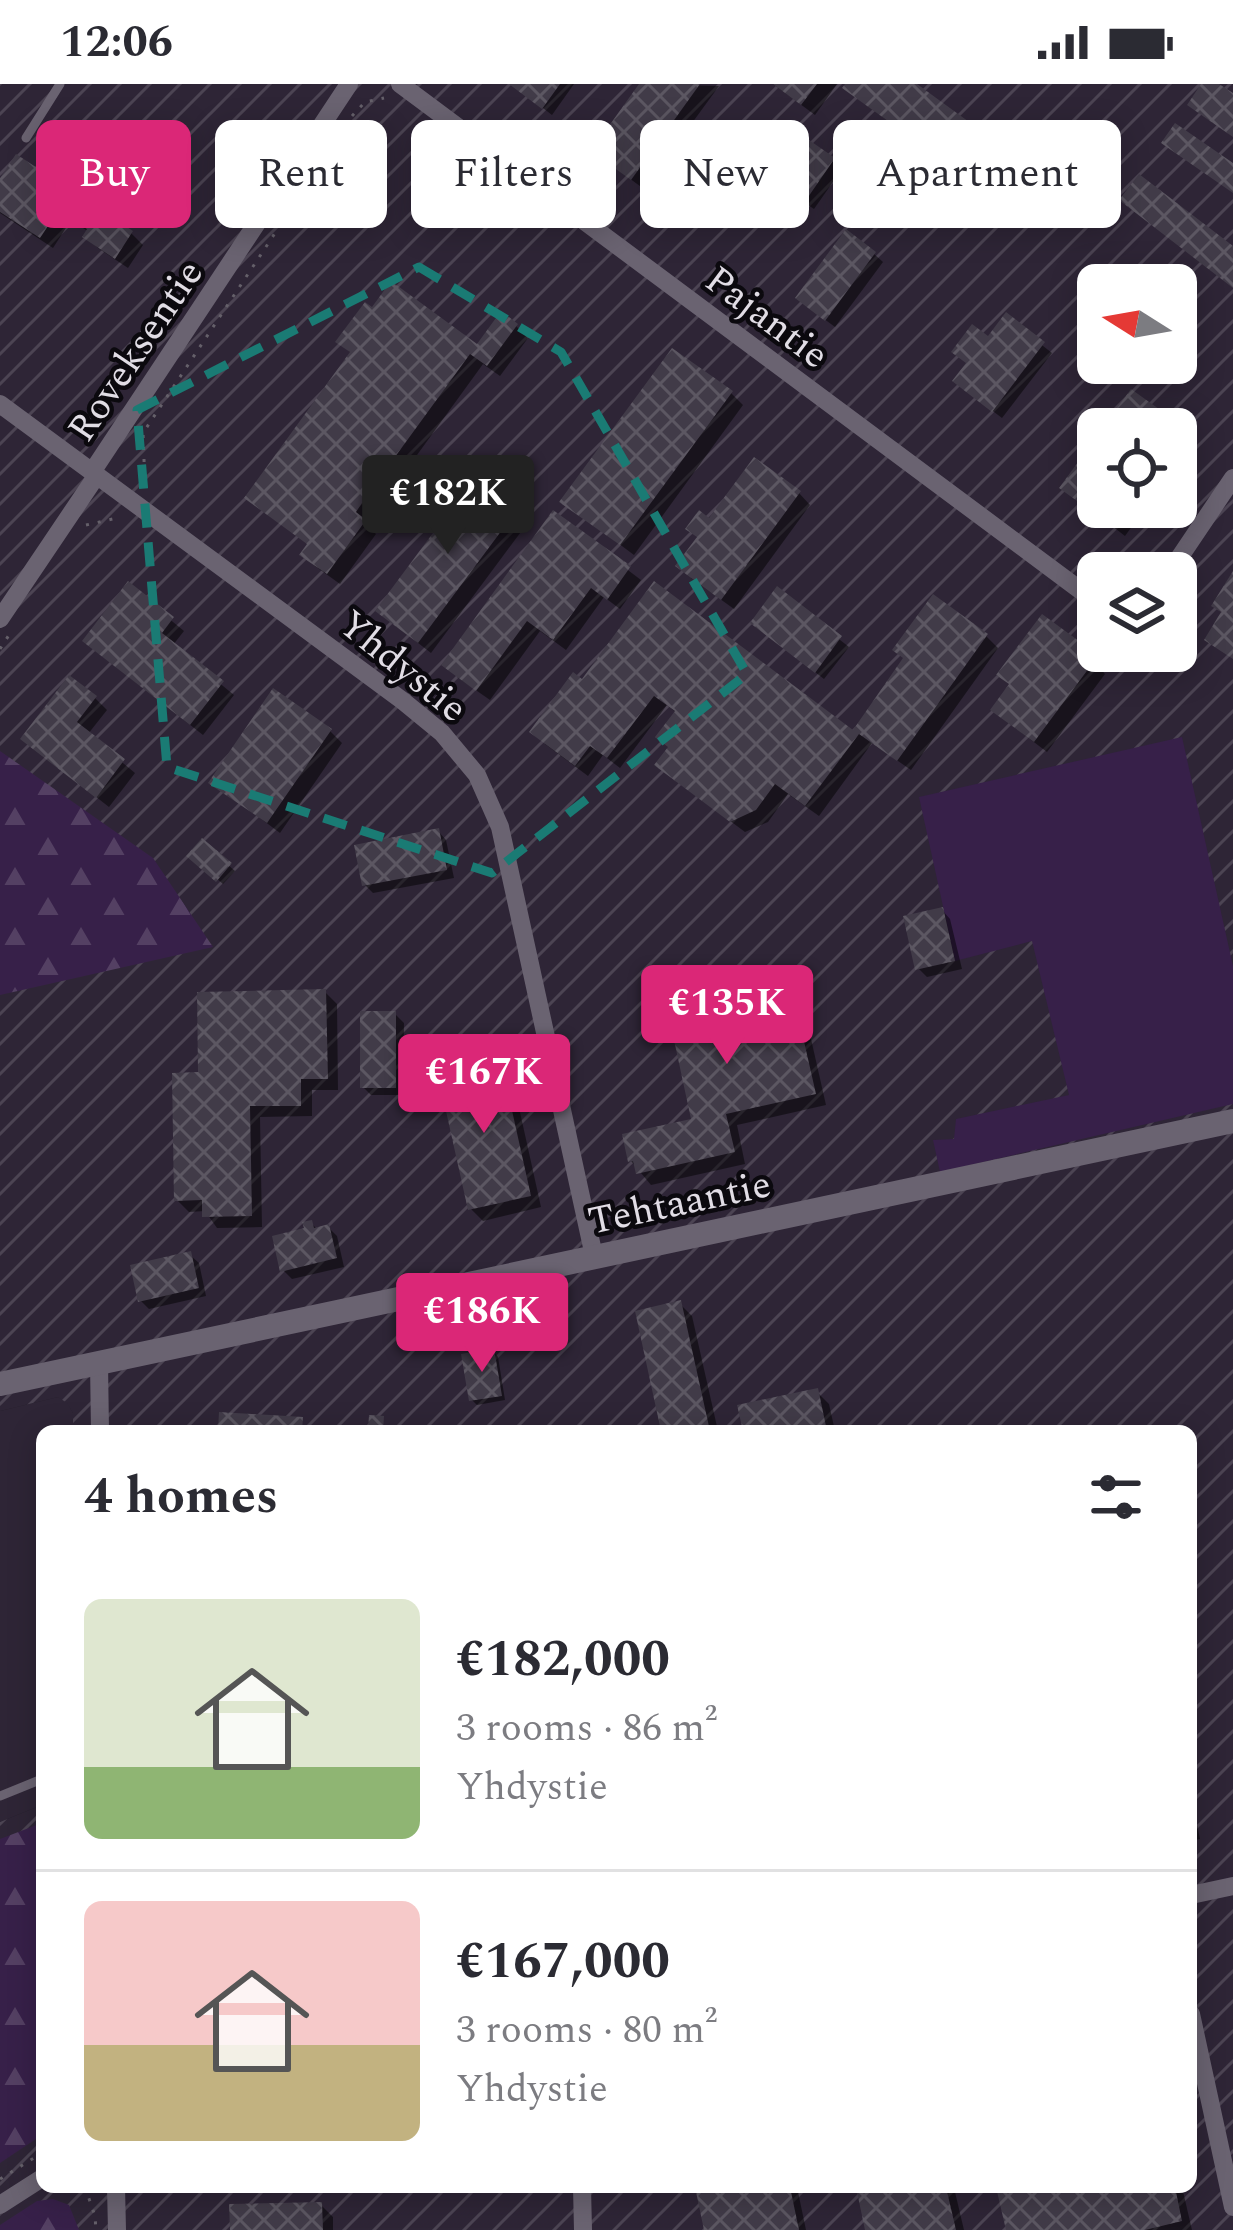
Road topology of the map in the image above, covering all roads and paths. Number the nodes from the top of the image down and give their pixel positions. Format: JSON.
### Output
{"nodes":[{"id":1,"x":60,"y":84,"type":"edge"},
{"id":2,"x":349,"y":84,"type":"edge"},
{"id":3,"x":395,"y":90,"type":"edge"},
{"id":4,"x":352,"y":116,"type":"dead end"},
{"id":5,"x":26,"y":138,"type":"dead end"},
{"id":6,"x":278,"y":228,"type":"edge"},
{"id":7,"x":0,"y":404,"type":"edge"},
{"id":8,"x":94,"y":474,"type":"junction"},
{"id":9,"x":1233,"y":478,"type":"edge"},
{"id":10,"x":135,"y":503,"type":"junction"},
{"id":11,"x":82,"y":526,"type":"dead end"},
{"id":12,"x":1183,"y":552,"type":"edge"},
{"id":13,"x":1077,"y":588,"type":"edge"},
{"id":14,"x":6,"y":625,"type":"edge"},
{"id":15,"x":0,"y":649,"type":"edge"},
{"id":16,"x":1233,"y":1121,"type":"edge"},
{"id":17,"x":594,"y":1256,"type":"junction"},
{"id":18,"x":98,"y":1363,"type":"junction"},
{"id":19,"x":0,"y":1384,"type":"edge"},
{"id":20,"x":100,"y":1425,"type":"edge"},
{"id":21,"x":36,"y":1782,"type":"edge"},
{"id":22,"x":0,"y":1796,"type":"edge"},
{"id":23,"x":1233,"y":1886,"type":"edge"},
{"id":24,"x":1197,"y":1894,"type":"edge"},
{"id":25,"x":1197,"y":2042,"type":"edge"},
{"id":26,"x":36,"y":2157,"type":"edge"},
{"id":27,"x":0,"y":2180,"type":"edge"},
{"id":28,"x":36,"y":2182,"type":"edge"},
{"id":29,"x":87,"y":2193,"type":"edge"},
{"id":30,"x":116,"y":2193,"type":"edge"},
{"id":31,"x":582,"y":2193,"type":"edge"},
{"id":32,"x":0,"y":2205,"type":"edge"},
{"id":33,"x":1233,"y":2207,"type":"edge"},
{"id":34,"x":96,"y":2230,"type":"edge"},
{"id":35,"x":117,"y":2230,"type":"edge"},
{"id":36,"x":583,"y":2230,"type":"edge"}],
"edges":[{"from":1,"to":5,"type":"lane"},
{"from":2,"to":8,"type":"street","name":"Roveksentie"},
{"from":3,"to":4,"type":"path"},
{"from":3,"to":13,"type":"street","name":"Pajantie"},
{"from":6,"to":10,"type":"path"},
{"from":7,"to":8,"type":"street","name":"Yhdystie"},
{"from":8,"to":10,"type":"street","name":"Yhdystie"},
{"from":8,"to":14,"type":"street","name":"Roveksentie"},
{"from":9,"to":12,"type":"street"},
{"from":10,"to":11,"type":"path"},
{"from":10,"to":17,"type":"street","name":"Yhdystie"},
{"from":14,"to":15,"type":"path"},
{"from":16,"to":17,"type":"street","name":"Tehtaantie"},
{"from":17,"to":18,"type":"street","name":"Tehtaantie"},
{"from":18,"to":19,"type":"street","name":"Tehtaantie"},
{"from":18,"to":20,"type":"street"},
{"from":21,"to":22,"type":"lane"},
{"from":23,"to":24,"type":"street"},
{"from":25,"to":33,"type":"street"},
{"from":26,"to":27,"type":"path"},
{"from":28,"to":32,"type":"street"},
{"from":29,"to":34,"type":"path"},
{"from":30,"to":35,"type":"street"},
{"from":31,"to":36,"type":"street"}]}
